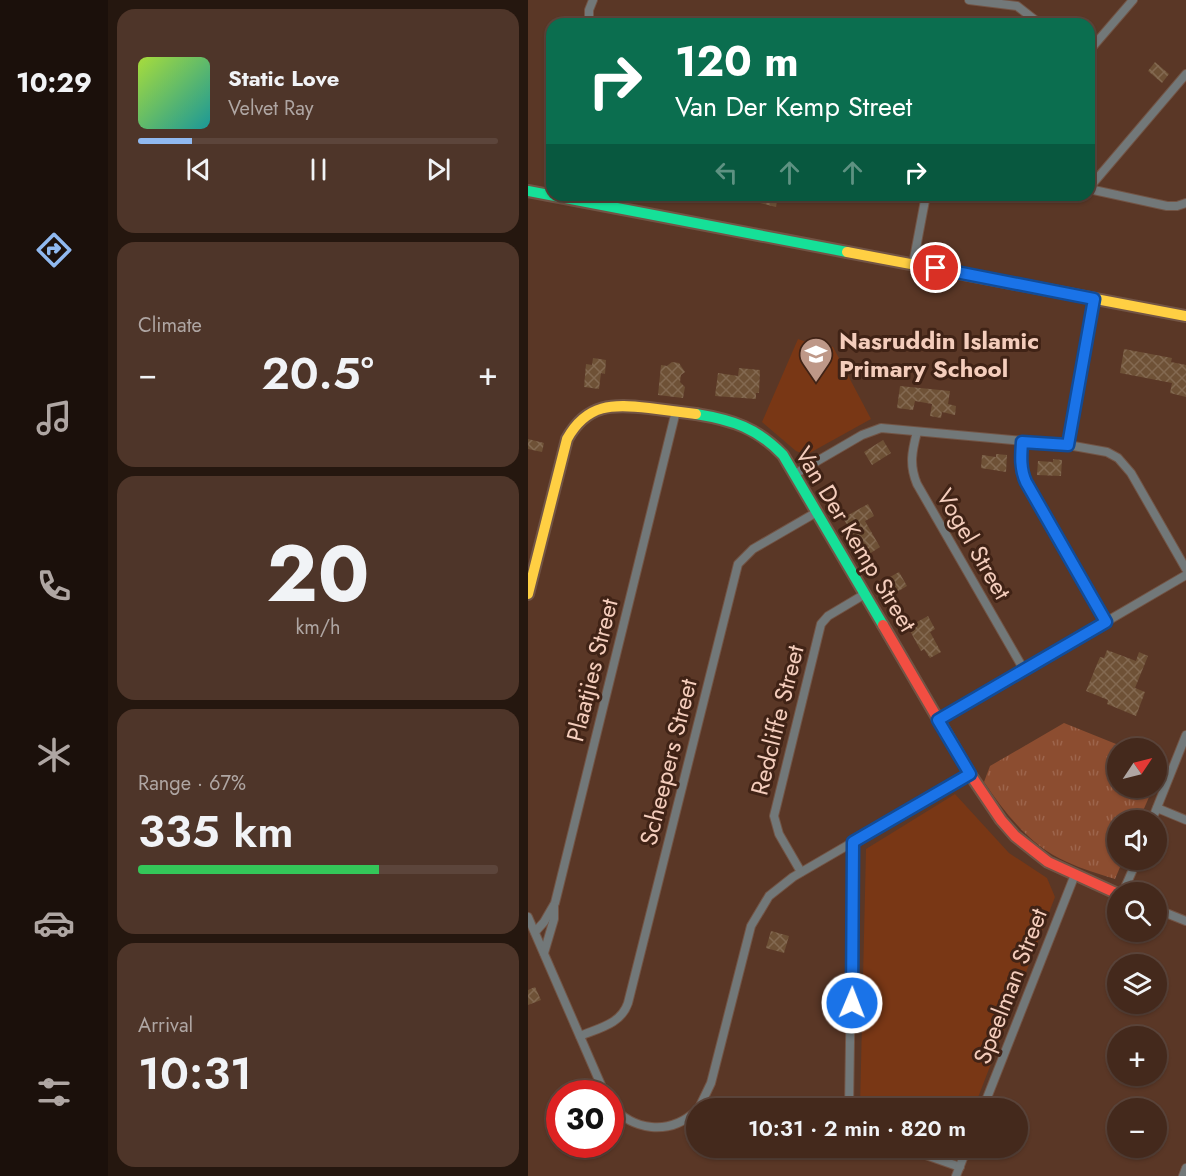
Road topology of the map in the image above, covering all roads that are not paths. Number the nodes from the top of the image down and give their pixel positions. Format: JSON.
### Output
{"nodes":[{"id":1,"x":593,"y":0,"type":"edge"},
{"id":2,"x":969,"y":0,"type":"edge"},
{"id":3,"x":1133,"y":0,"type":"edge"},
{"id":4,"x":1020,"y":3,"type":"edge"},
{"id":5,"x":590,"y":18,"type":"edge"},
{"id":6,"x":1034,"y":18,"type":"edge"},
{"id":7,"x":1095,"y":44,"type":"edge"},
{"id":8,"x":1186,"y":74,"type":"edge"},
{"id":9,"x":1095,"y":182,"type":"edge"},
{"id":10,"x":1095,"y":190,"type":"edge"},
{"id":11,"x":528,"y":191,"type":"edge"},
{"id":12,"x":546,"y":194,"type":"edge"},
{"id":13,"x":581,"y":201,"type":"edge"},
{"id":14,"x":925,"y":201,"type":"edge"},
{"id":15,"x":1186,"y":203,"type":"edge"},
{"id":16,"x":913,"y":264,"type":"junction"},
{"id":17,"x":1094,"y":299,"type":"junction"},
{"id":18,"x":1186,"y":316,"type":"edge"},
{"id":19,"x":676,"y":411,"type":"junction"},
{"id":20,"x":917,"y":432,"type":"junction"},
{"id":21,"x":1022,"y":442,"type":"junction"},
{"id":22,"x":1068,"y":445,"type":"junction"},
{"id":23,"x":795,"y":474,"type":"junction"},
{"id":24,"x":817,"y":512,"type":"junction"},
{"id":25,"x":1186,"y":568,"type":"edge"},
{"id":26,"x":1186,"y":575,"type":"edge"},
{"id":27,"x":528,"y":594,"type":"edge"},
{"id":28,"x":865,"y":594,"type":"junction"},
{"id":29,"x":1106,"y":622,"type":"junction"},
{"id":30,"x":1024,"y":670,"type":"junction"},
{"id":31,"x":938,"y":720,"type":"junction"},
{"id":32,"x":1186,"y":735,"type":"edge"},
{"id":33,"x":970,"y":774,"type":"junction"},
{"id":34,"x":1157,"y":808,"type":"joint"},
{"id":35,"x":1186,"y":820,"type":"edge"},
{"id":36,"x":853,"y":842,"type":"junction"},
{"id":37,"x":801,"y":872,"type":"junction"},
{"id":38,"x":1074,"y":877,"type":"junction"},
{"id":39,"x":1107,"y":890,"type":"edge"},
{"id":40,"x":554,"y":904,"type":"junction"},
{"id":41,"x":1167,"y":913,"type":"edge"},
{"id":42,"x":528,"y":917,"type":"edge"},
{"id":43,"x":1186,"y":921,"type":"edge"},
{"id":44,"x":535,"y":932,"type":"junction"},
{"id":45,"x":544,"y":953,"type":"junction"},
{"id":46,"x":580,"y":1036,"type":"junction"},
{"id":47,"x":599,"y":1080,"type":"edge"},
{"id":48,"x":703,"y":1098,"type":"edge"},
{"id":49,"x":849,"y":1098,"type":"edge"},
{"id":50,"x":987,"y":1098,"type":"edge"},
{"id":51,"x":624,"y":1117,"type":"edge"},
{"id":52,"x":686,"y":1118,"type":"edge"},
{"id":53,"x":934,"y":1158,"type":"edge"},
{"id":54,"x":963,"y":1158,"type":"edge"},
{"id":55,"x":960,"y":1167,"type":"junction"},
{"id":56,"x":1186,"y":1168,"type":"edge"},
{"id":57,"x":956,"y":1176,"type":"edge"},
{"id":58,"x":1183,"y":1176,"type":"edge"}],
"edges":[{"from":1,"to":5,"type":"street"},
{"from":2,"to":4,"type":"street"},
{"from":3,"to":7,"type":"street"},
{"from":4,"to":6,"type":"street"},
{"from":8,"to":9,"type":"street"},
{"from":10,"to":15,"type":"street"},
{"from":11,"to":12,"type":"street"},
{"from":13,"to":16,"type":"street"},
{"from":14,"to":16,"type":"street"},
{"from":16,"to":17,"type":"street"},
{"from":17,"to":18,"type":"street"},
{"from":17,"to":22,"type":"street"},
{"from":19,"to":23,"type":"street","name":"Van Der Kemp Street"},
{"from":19,"to":27,"type":"street","name":"Van Der Kemp Street"},
{"from":19,"to":40,"type":"street","name":"Plaatjies Street"},
{"from":20,"to":21,"type":"street"},
{"from":20,"to":23,"type":"street"},
{"from":20,"to":30,"type":"street","name":"Vogel Street"},
{"from":21,"to":22,"type":"street"},
{"from":21,"to":29,"type":"street"},
{"from":22,"to":25,"type":"street"},
{"from":23,"to":24,"type":"street","name":"Van Der Kemp Street"},
{"from":24,"to":28,"type":"street","name":"Van Der Kemp Street"},
{"from":24,"to":46,"type":"street","name":"Scheepers Street"},
{"from":26,"to":29,"type":"street"},
{"from":28,"to":31,"type":"street","name":"Van Der Kemp Street"},
{"from":28,"to":37,"type":"street","name":"Redcliffe Street"},
{"from":29,"to":30,"type":"street"},
{"from":30,"to":31,"type":"street"},
{"from":31,"to":33,"type":"street","name":"Van Der Kemp Street"},
{"from":32,"to":34,"type":"street"},
{"from":33,"to":36,"type":"street"},
{"from":33,"to":38,"type":"street","name":"Van Der Kemp Street"},
{"from":34,"to":35,"type":"street"},
{"from":36,"to":37,"type":"street"},
{"from":36,"to":49,"type":"street"},
{"from":37,"to":48,"type":"street"},
{"from":38,"to":39,"type":"street","name":"Van Der Kemp Street"},
{"from":38,"to":50,"type":"street","name":"Speelman Street"},
{"from":40,"to":44,"type":"street","name":"Plaatjies Street"},
{"from":40,"to":45,"type":"street"},
{"from":41,"to":43,"type":"street"},
{"from":42,"to":44,"type":"street"},
{"from":44,"to":45,"type":"street"},
{"from":45,"to":46,"type":"street"},
{"from":46,"to":47,"type":"street"},
{"from":51,"to":52,"type":"street"},
{"from":53,"to":55,"type":"street"},
{"from":54,"to":55,"type":"street"},
{"from":55,"to":57,"type":"street"},
{"from":56,"to":58,"type":"street"}]}
